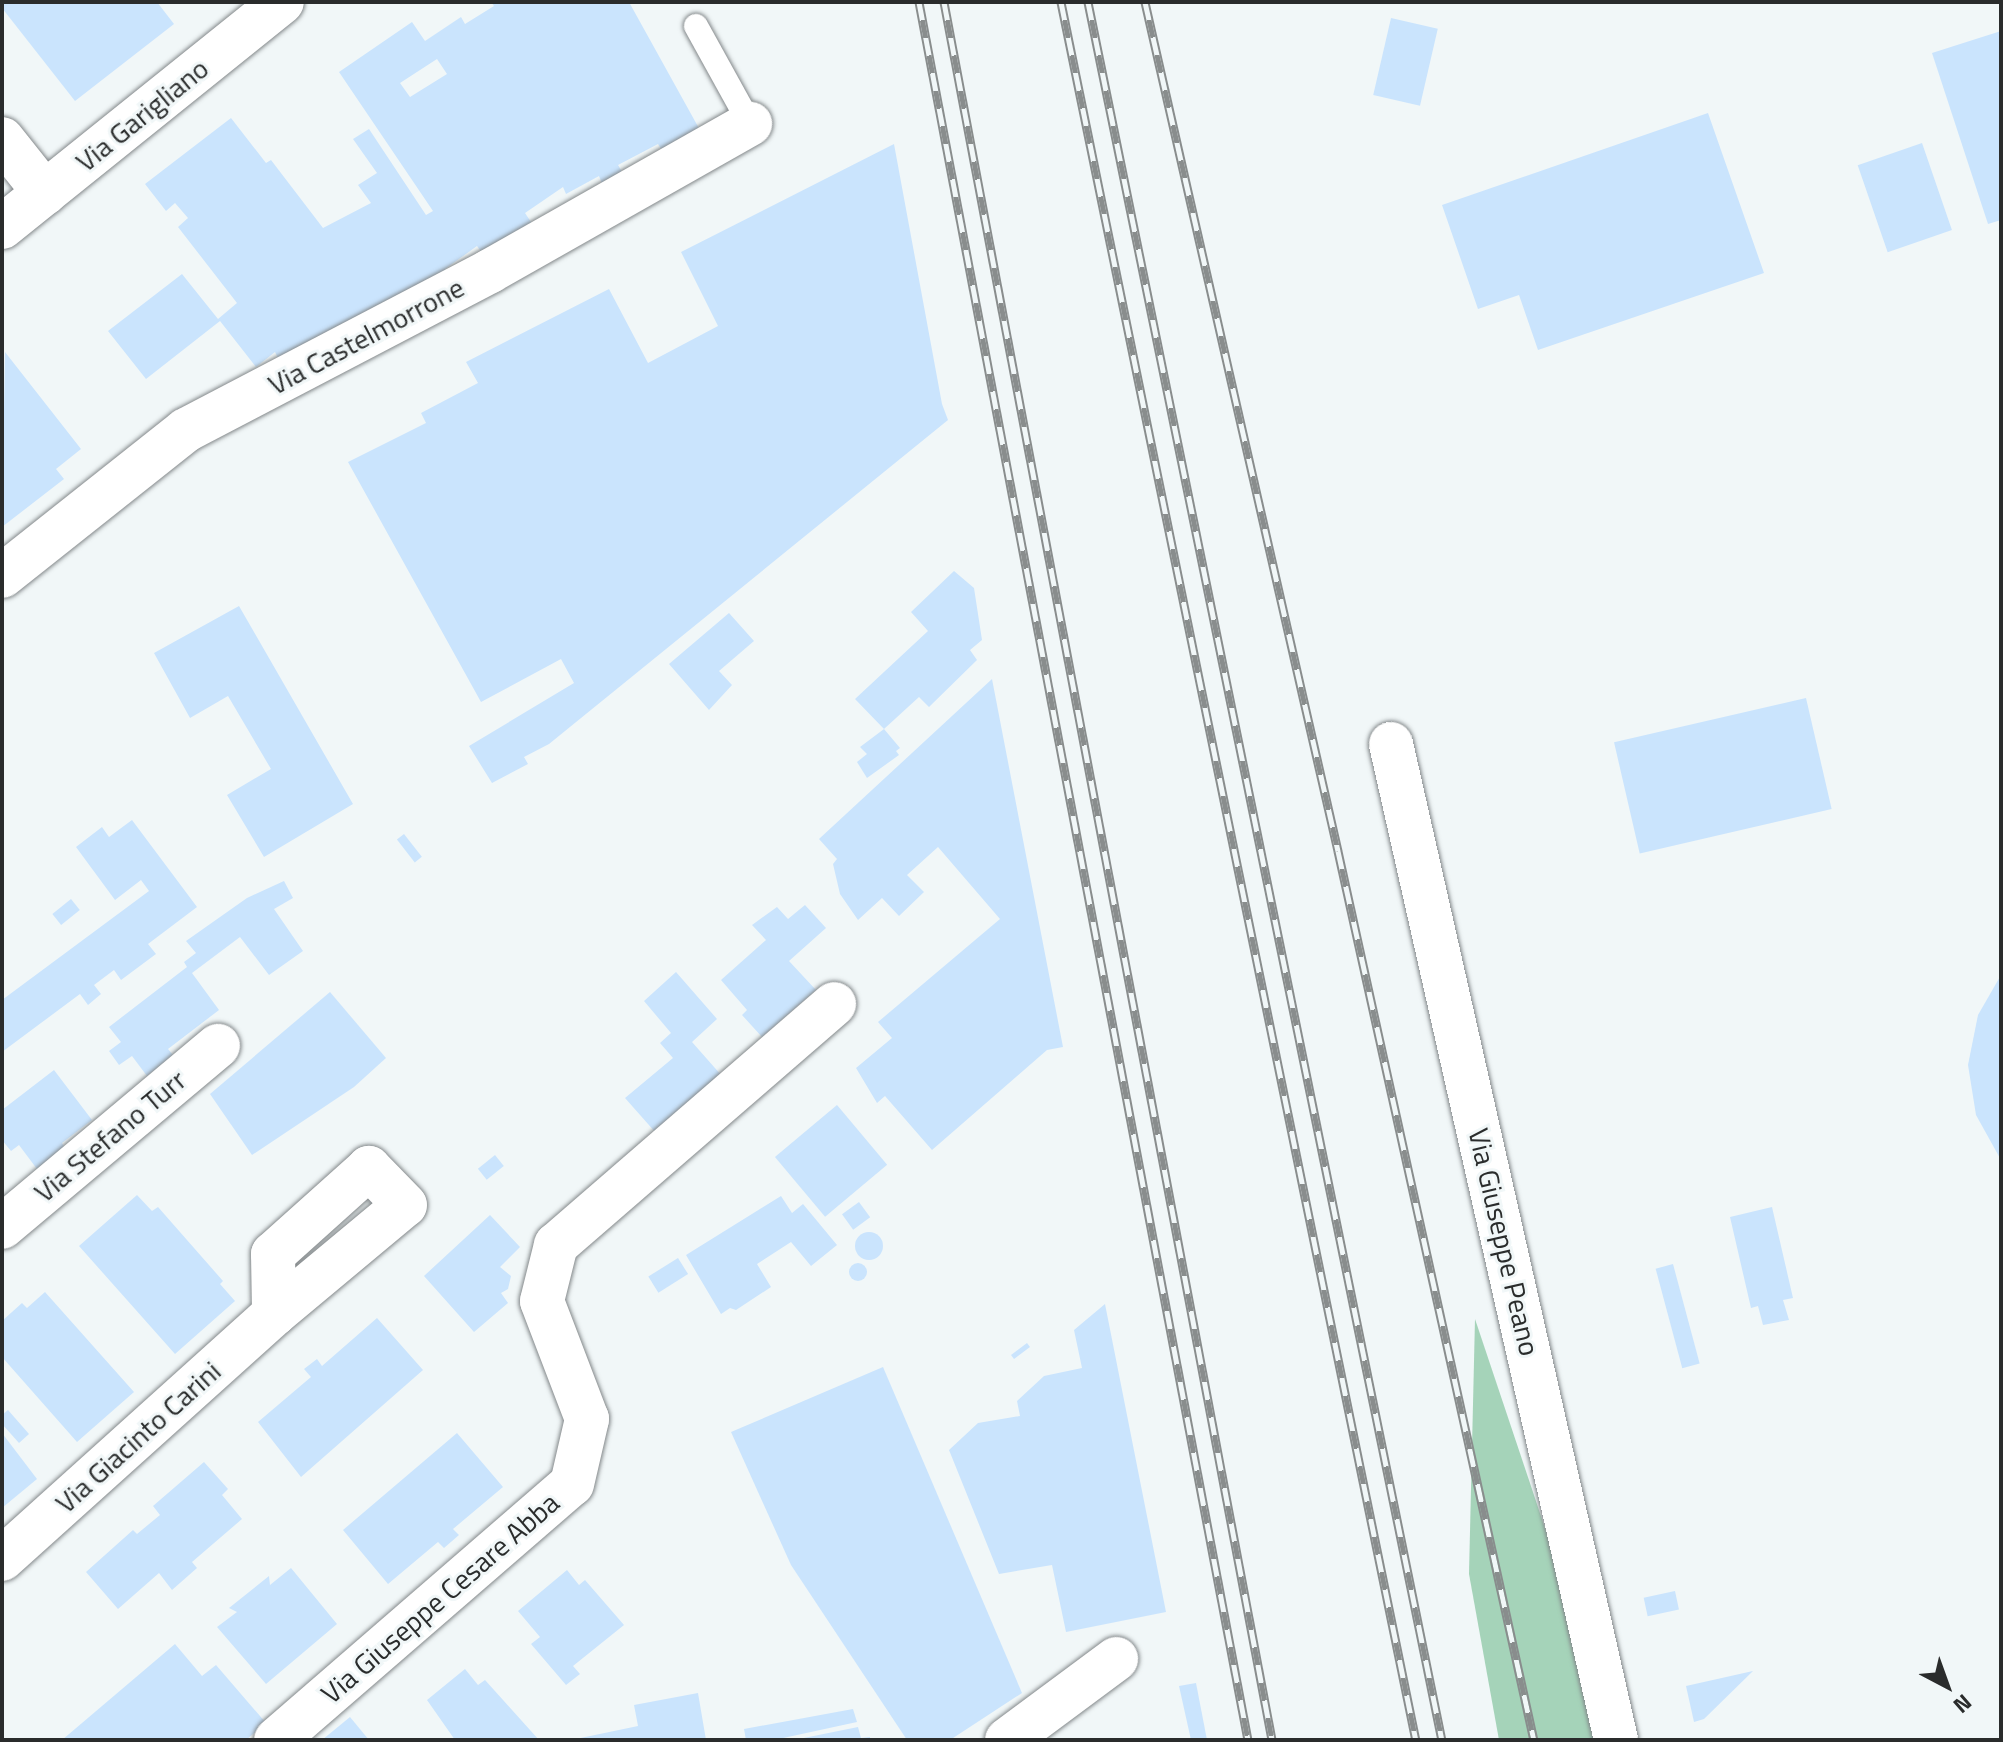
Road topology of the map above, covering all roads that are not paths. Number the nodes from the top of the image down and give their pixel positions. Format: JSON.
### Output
{"nodes":[{"id":1,"x":282,"y":2,"type":"edge"},
{"id":2,"x":696,"y":26,"type":"dead end"},
{"id":3,"x":750,"y":124,"type":"joint"},
{"id":4,"x":2,"y":139,"type":"edge"},
{"id":5,"x":45,"y":193,"type":"junction"},
{"id":6,"x":2,"y":227,"type":"edge"},
{"id":7,"x":2,"y":576,"type":"edge"},
{"id":8,"x":1391,"y":744,"type":"dead end"},
{"id":9,"x":834,"y":1004,"type":"dead end"},
{"id":10,"x":218,"y":1046,"type":"dead end"},
{"id":11,"x":2,"y":1227,"type":"edge"},
{"id":12,"x":274,"y":1314,"type":"dead end"},
{"id":13,"x":2,"y":1559,"type":"edge"},
{"id":14,"x":1116,"y":1659,"type":"dead end"},
{"id":15,"x":276,"y":1740,"type":"edge"},
{"id":16,"x":1007,"y":1740,"type":"edge"},
{"id":17,"x":1616,"y":1740,"type":"edge"}],
"edges":[{"from":1,"to":5,"type":"street","name":"Via Garigliano"},
{"from":2,"to":3,"type":"lane"},
{"from":3,"to":7,"type":"street","name":"Via Castelmorrone"},
{"from":4,"to":5,"type":"street"},
{"from":5,"to":6,"type":"street","name":"Via Garigliano"},
{"from":8,"to":17,"type":"street","name":"Via Giuseppe Peano"},
{"from":9,"to":15,"type":"street","name":"Via Giuseppe Cesare Abba"},
{"from":10,"to":11,"type":"street","name":"Via Stefano Turr"},
{"from":12,"to":13,"type":"street","name":"Via Giacinto Carini"},
{"from":14,"to":16,"type":"street"}]}
